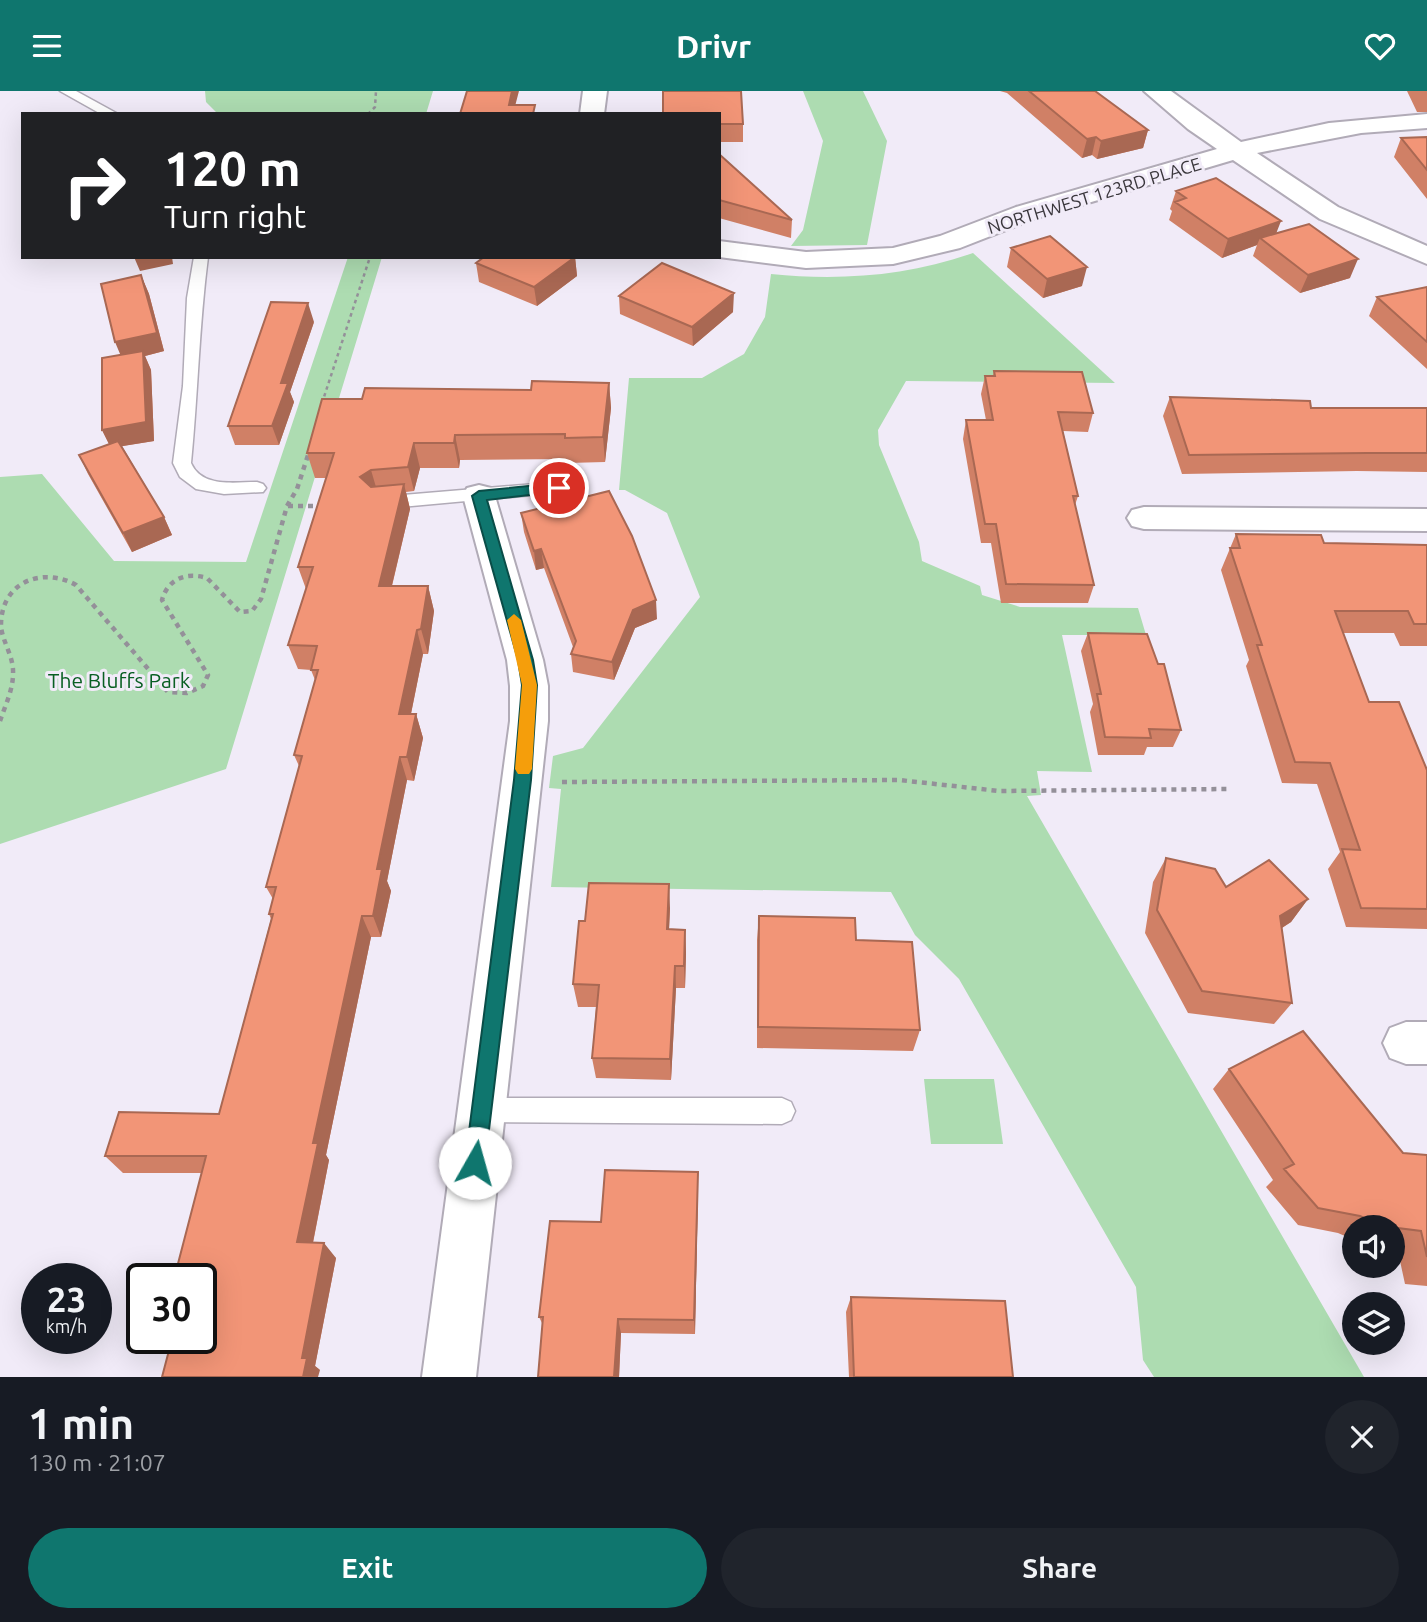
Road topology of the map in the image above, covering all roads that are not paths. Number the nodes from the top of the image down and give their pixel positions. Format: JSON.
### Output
{"nodes":[{"id":1,"x":66,"y":91,"type":"edge"},
{"id":2,"x":595,"y":91,"type":"edge"},
{"id":3,"x":1156,"y":91,"type":"edge"},
{"id":4,"x":108,"y":112,"type":"edge"},
{"id":5,"x":592,"y":112,"type":"edge"},
{"id":6,"x":1427,"y":121,"type":"edge"},
{"id":7,"x":1236,"y":151,"type":"junction"},
{"id":8,"x":721,"y":249,"type":"edge"},
{"id":9,"x":1427,"y":256,"type":"edge"},
{"id":10,"x":201,"y":259,"type":"edge"},
{"id":11,"x":257,"y":488,"type":"dead end"},
{"id":12,"x":559,"y":488,"type":"dead end"},
{"id":13,"x":479,"y":496,"type":"junction"},
{"id":14,"x":378,"y":503,"type":"edge"},
{"id":15,"x":1144,"y":518,"type":"dead end"},
{"id":16,"x":1427,"y":520,"type":"edge"},
{"id":17,"x":481,"y":1110,"type":"junction"},
{"id":18,"x":782,"y":1111,"type":"dead end"},
{"id":19,"x":449,"y":1377,"type":"edge"}],
"edges":[{"from":1,"to":4,"type":"lane"},
{"from":2,"to":5,"type":"street"},
{"from":3,"to":7,"type":"street"},
{"from":6,"to":7,"type":"street","name":"NORTHWEST 123RD PLACE"},
{"from":7,"to":8,"type":"street","name":"NORTHWEST 123RD PLACE"},
{"from":7,"to":9,"type":"street"},
{"from":10,"to":11,"type":"lane"},
{"from":12,"to":13,"type":"lane"},
{"from":13,"to":14,"type":"lane"},
{"from":13,"to":17,"type":"street"},
{"from":15,"to":16,"type":"street"},
{"from":17,"to":18,"type":"lane"},
{"from":17,"to":19,"type":"street"}]}
